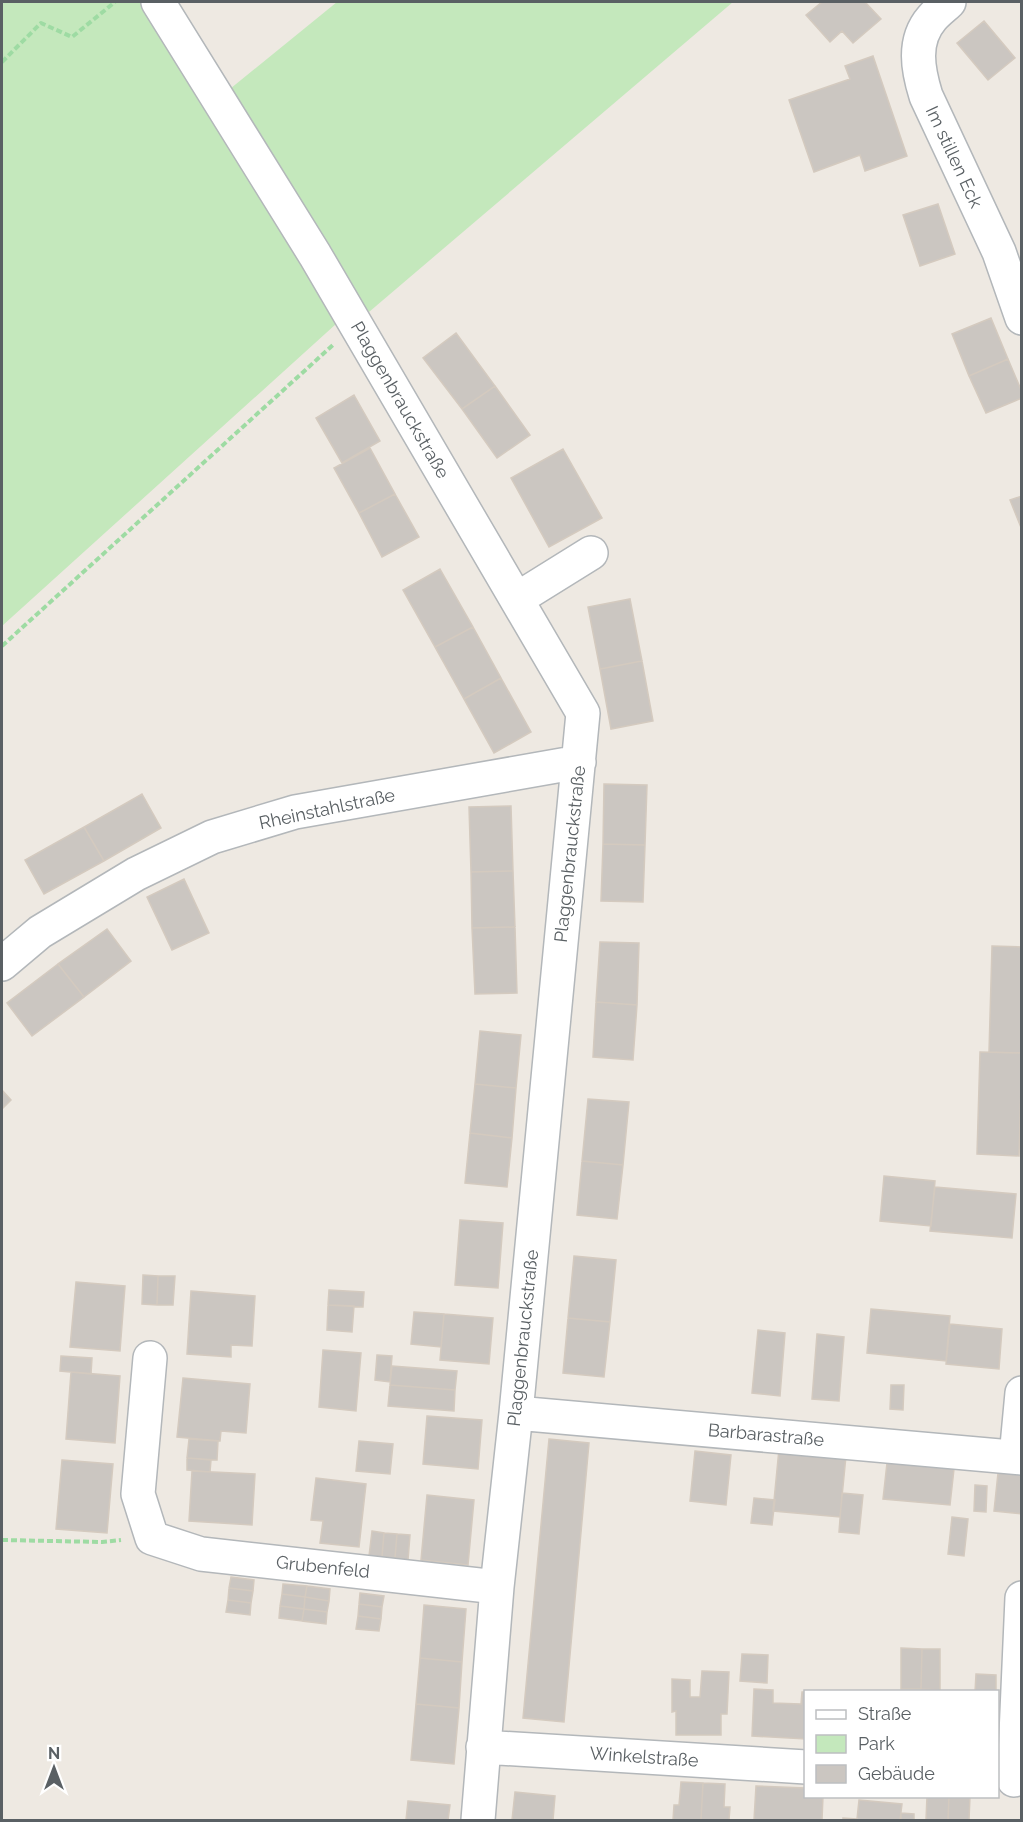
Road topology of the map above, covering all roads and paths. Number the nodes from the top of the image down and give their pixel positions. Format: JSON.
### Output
{"nodes":[{"id":1,"x":115,"y":2,"type":"edge"},
{"id":2,"x":158,"y":2,"type":"edge"},
{"id":3,"x":949,"y":2,"type":"edge"},
{"id":4,"x":2,"y":62,"type":"edge"},
{"id":5,"x":1022,"y":318,"type":"edge"},
{"id":6,"x":355,"y":324,"type":"junction"},
{"id":7,"x":591,"y":553,"type":"dead end"},
{"id":8,"x":517,"y":600,"type":"junction"},
{"id":9,"x":2,"y":646,"type":"edge"},
{"id":10,"x":579,"y":762,"type":"junction"},
{"id":11,"x":2,"y":964,"type":"edge"},
{"id":12,"x":150,"y":1358,"type":"dead end"},
{"id":13,"x":1022,"y":1393,"type":"edge"},
{"id":14,"x":516,"y":1413,"type":"junction"},
{"id":15,"x":1019,"y":1457,"type":"edge"},
{"id":16,"x":152,"y":1538,"type":"junction"},
{"id":17,"x":2,"y":1540,"type":"edge"},
{"id":18,"x":497,"y":1587,"type":"junction"},
{"id":19,"x":1022,"y":1598,"type":"edge"},
{"id":20,"x":483,"y":1747,"type":"junction"},
{"id":21,"x":804,"y":1767,"type":"edge"},
{"id":22,"x":1011,"y":1780,"type":"edge"},
{"id":23,"x":478,"y":1821,"type":"edge"}],
"edges":[{"from":1,"to":4,"type":"path"},
{"from":2,"to":6,"type":"street","name":"Plaggenbrauckstraße"},
{"from":3,"to":5,"type":"street","name":"Im stillen Eck"},
{"from":6,"to":8,"type":"street","name":"Plaggenbrauckstraße"},
{"from":6,"to":9,"type":"path"},
{"from":7,"to":8,"type":"street"},
{"from":8,"to":10,"type":"street","name":"Plaggenbrauckstraße"},
{"from":10,"to":11,"type":"street","name":"Rheinstahlstraße"},
{"from":10,"to":14,"type":"street","name":"Plaggenbrauckstraße"},
{"from":12,"to":16,"type":"street"},
{"from":13,"to":15,"type":"street","name":"Barbarastraße"},
{"from":14,"to":15,"type":"street","name":"Barbarastraße"},
{"from":14,"to":18,"type":"street","name":"Plaggenbrauckstraße"},
{"from":16,"to":17,"type":"path"},
{"from":16,"to":18,"type":"street","name":"Grubenfeld"},
{"from":18,"to":20,"type":"street","name":"Plaggenbrauckstraße"},
{"from":19,"to":22,"type":"street"},
{"from":20,"to":21,"type":"street","name":"Winkelstraße"},
{"from":20,"to":23,"type":"street","name":"Plaggenbrauckstraße"}]}
